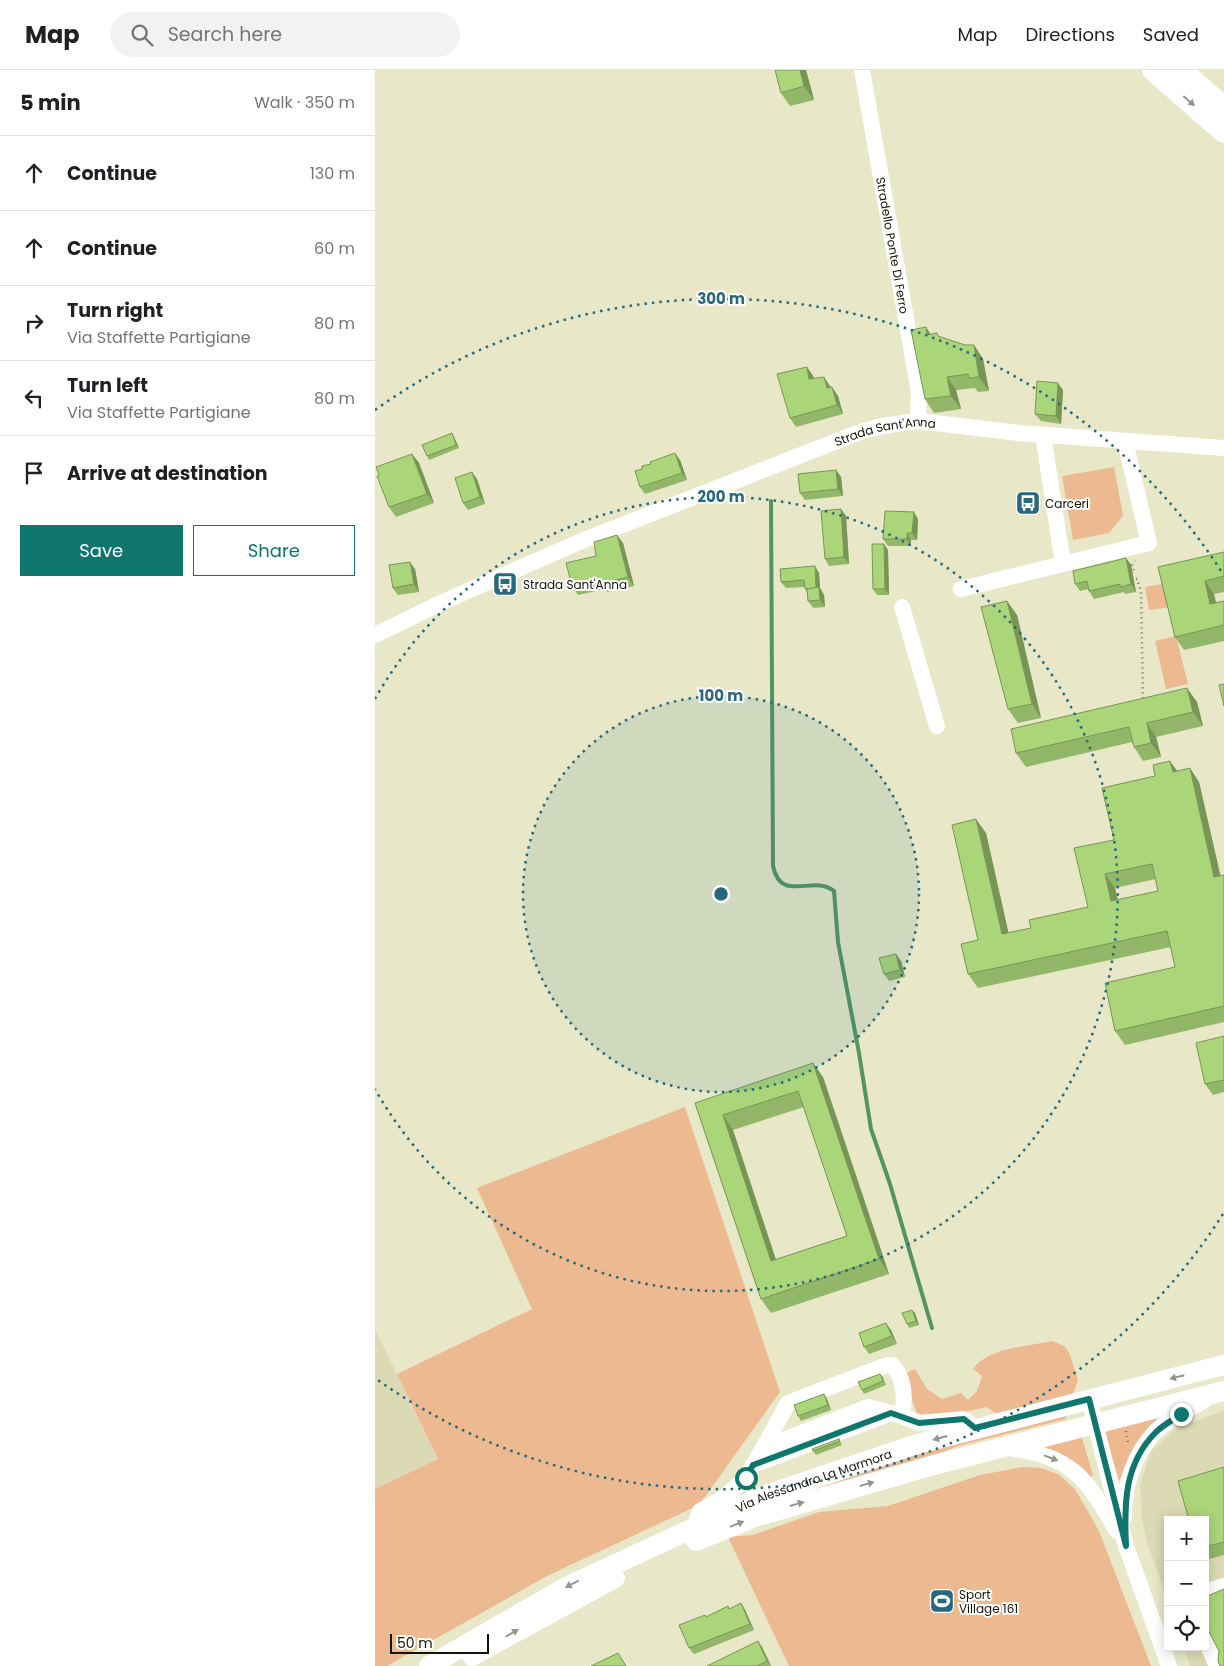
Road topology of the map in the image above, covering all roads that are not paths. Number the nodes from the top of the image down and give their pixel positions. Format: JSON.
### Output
{"nodes":[{"id":1,"x":863,"y":70,"type":"edge"},
{"id":2,"x":1153,"y":70,"type":"edge"},
{"id":3,"x":1181,"y":70,"type":"edge"},
{"id":4,"x":1224,"y":108,"type":"edge"},
{"id":5,"x":1224,"y":132,"type":"edge"},
{"id":6,"x":918,"y":421,"type":"junction"},
{"id":7,"x":1043,"y":435,"type":"junction"},
{"id":8,"x":1125,"y":441,"type":"junction"},
{"id":9,"x":1224,"y":448,"type":"edge"},
{"id":10,"x":1063,"y":564,"type":"junction"},
{"id":11,"x":961,"y":589,"type":"dead end"},
{"id":12,"x":902,"y":607,"type":"dead end"},
{"id":13,"x":375,"y":636,"type":"edge"},
{"id":14,"x":937,"y":726,"type":"dead end"},
{"id":15,"x":1224,"y":1365,"type":"edge"},
{"id":16,"x":1220,"y":1392,"type":"edge"},
{"id":17,"x":1089,"y":1399,"type":"junction"},
{"id":18,"x":897,"y":1414,"type":"junction"},
{"id":19,"x":1095,"y":1423,"type":"junction"},
{"id":20,"x":975,"y":1428,"type":"junction"},
{"id":21,"x":763,"y":1448,"type":"junction"},
{"id":22,"x":1004,"y":1448,"type":"junction"},
{"id":23,"x":753,"y":1465,"type":"junction"},
{"id":24,"x":695,"y":1526,"type":"junction"},
{"id":25,"x":1126,"y":1546,"type":"junction"},
{"id":26,"x":1224,"y":1586,"type":"edge"},
{"id":27,"x":1209,"y":1591,"type":"edge"},
{"id":28,"x":1209,"y":1647,"type":"edge"},
{"id":29,"x":429,"y":1666,"type":"edge"},
{"id":30,"x":455,"y":1666,"type":"edge"},
{"id":31,"x":1169,"y":1666,"type":"edge"},
{"id":32,"x":1217,"y":1666,"type":"edge"}],
"edges":[{"from":1,"to":6,"type":"street","name":"Stradello Ponte Di Ferro"},
{"from":2,"to":5,"type":"highway","one_way":true},
{"from":3,"to":4,"type":"highway"},
{"from":6,"to":7,"type":"street","name":"Strada Sant'Anna"},
{"from":6,"to":13,"type":"street","name":"Strada Sant'Anna"},
{"from":7,"to":8,"type":"street","name":"Strada Sant'Anna"},
{"from":7,"to":10,"type":"street"},
{"from":8,"to":9,"type":"street","name":"Strada Sant'Anna"},
{"from":8,"to":10,"type":"street"},
{"from":10,"to":11,"type":"street"},
{"from":12,"to":14,"type":"street"},
{"from":15,"to":17,"type":"main road","name":"Via Alessandro La Marmora","one_way":true},
{"from":16,"to":19,"type":"main road","name":"Via Alessandro La Marmora"},
{"from":16,"to":25,"type":"street"},
{"from":17,"to":19,"type":"street"},
{"from":17,"to":20,"type":"main road","name":"Via Alessandro La Marmora"},
{"from":18,"to":20,"type":"street"},
{"from":18,"to":21,"type":"street"},
{"from":18,"to":21,"type":"street"},
{"from":18,"to":23,"type":"street"},
{"from":19,"to":22,"type":"main road","name":"Via Alessandro La Marmora"},
{"from":19,"to":25,"type":"street"},
{"from":20,"to":24,"type":"main road","name":"Via Alessandro La Marmora","one_way":true},
{"from":21,"to":23,"type":"street"},
{"from":22,"to":25,"type":"street","one_way":true},
{"from":30,"to":22,"type":"main road","name":"Via Alessandro La Marmora","one_way":true},
{"from":23,"to":24,"type":"street"},
{"from":24,"to":29,"type":"main road","name":"Via Alessandro La Marmora","one_way":true},
{"from":25,"to":31,"type":"street"},
{"from":26,"to":27,"type":"street"},
{"from":28,"to":32,"type":"street"}]}
